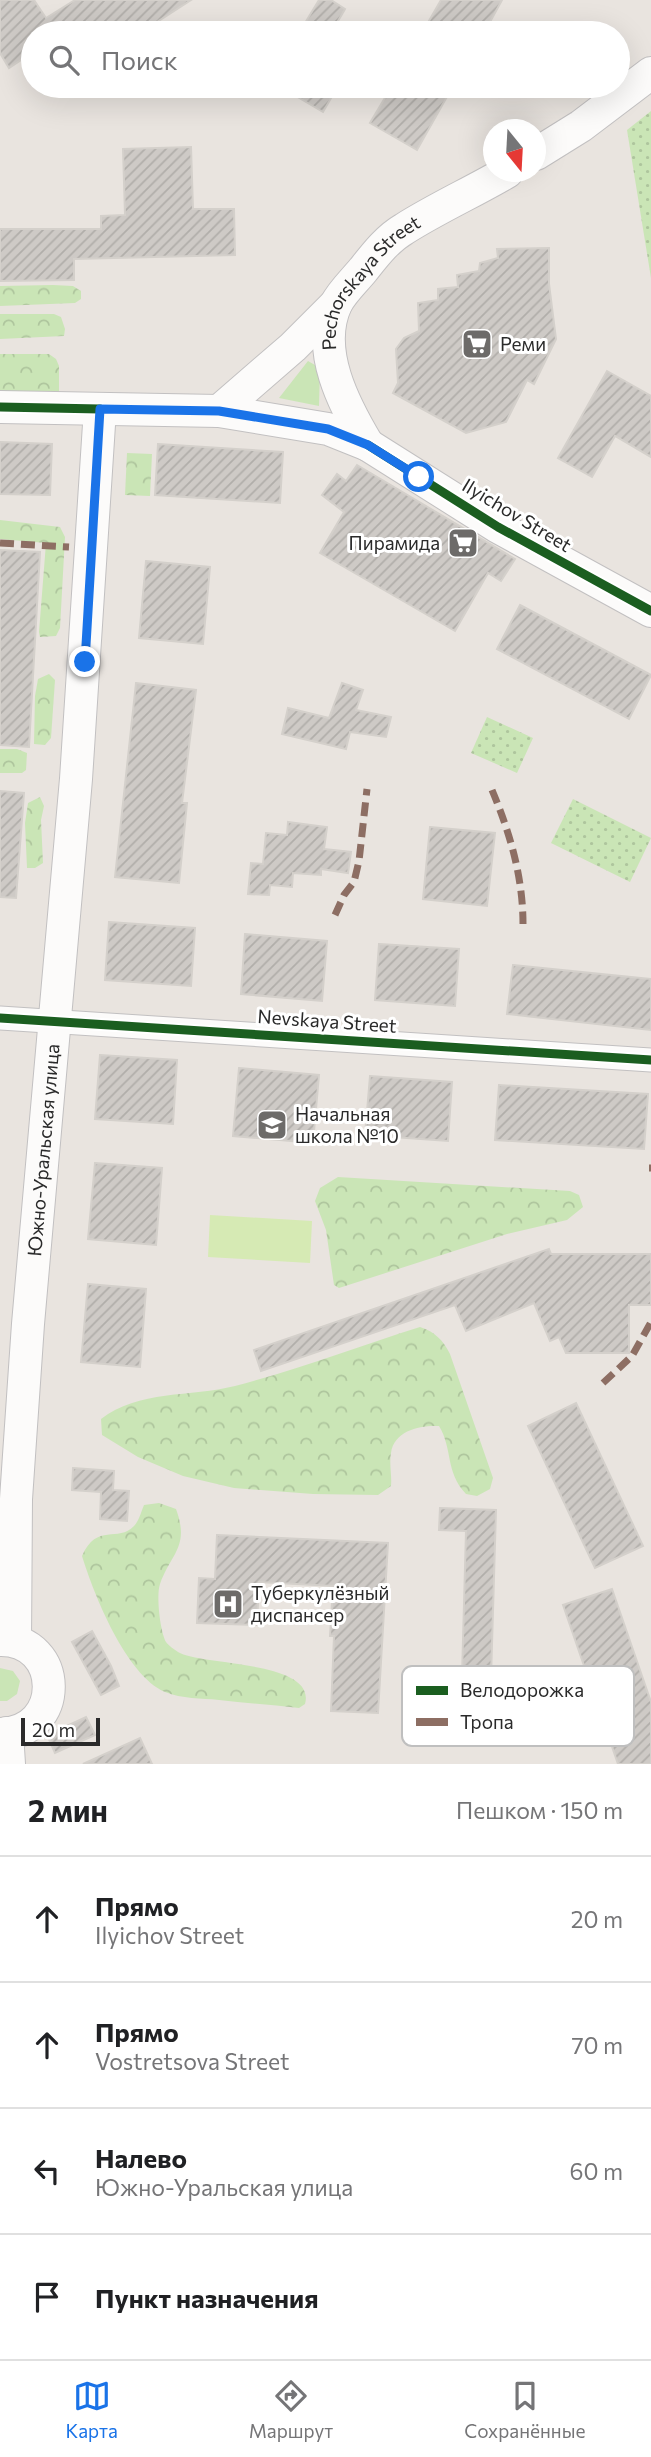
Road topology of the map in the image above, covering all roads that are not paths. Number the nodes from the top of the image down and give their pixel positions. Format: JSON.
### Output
{"nodes":[{"id":1,"x":651,"y":73,"type":"edge"},
{"id":2,"x":630,"y":89,"type":"edge"},
{"id":3,"x":618,"y":98,"type":"edge"},
{"id":4,"x":546,"y":148,"type":"edge"},
{"id":5,"x":489,"y":182,"type":"edge"},
{"id":6,"x":337,"y":303,"type":"junction"},
{"id":7,"x":0,"y":407,"type":"edge"},
{"id":8,"x":100,"y":409,"type":"junction"},
{"id":9,"x":219,"y":411,"type":"junction"},
{"id":10,"x":368,"y":445,"type":"junction"},
{"id":11,"x":651,"y":611,"type":"edge"},
{"id":12,"x":0,"y":1017,"type":"edge"},
{"id":13,"x":54,"y":1021,"type":"junction"},
{"id":14,"x":651,"y":1060,"type":"edge"},
{"id":15,"x":7,"y":1641,"type":"edge"},
{"id":16,"x":5,"y":1744,"type":"edge"}],
"edges":[{"from":1,"to":2,"type":"main road"},
{"from":3,"to":4,"type":"main road"},
{"from":5,"to":6,"type":"main road","name":"Pechorskaya Street"},
{"from":6,"to":9,"type":"main road"},
{"from":6,"to":10,"type":"main road","name":"Pechorskaya Street"},
{"from":7,"to":8,"type":"main road","name":"Ilyichov Street"},
{"from":8,"to":9,"type":"main road","name":"Ilyichov Street"},
{"from":8,"to":13,"type":"main road","name":"Южно-Уральская улица"},
{"from":9,"to":10,"type":"main road","name":"Ilyichov Street"},
{"from":10,"to":11,"type":"main road","name":"Ilyichov Street"},
{"from":12,"to":13,"type":"street","name":"Nevskaya Street"},
{"from":13,"to":14,"type":"street","name":"Nevskaya Street"},
{"from":13,"to":15,"type":"main road","name":"Южно-Уральская улица"},
{"from":15,"to":16,"type":"main road"}]}
